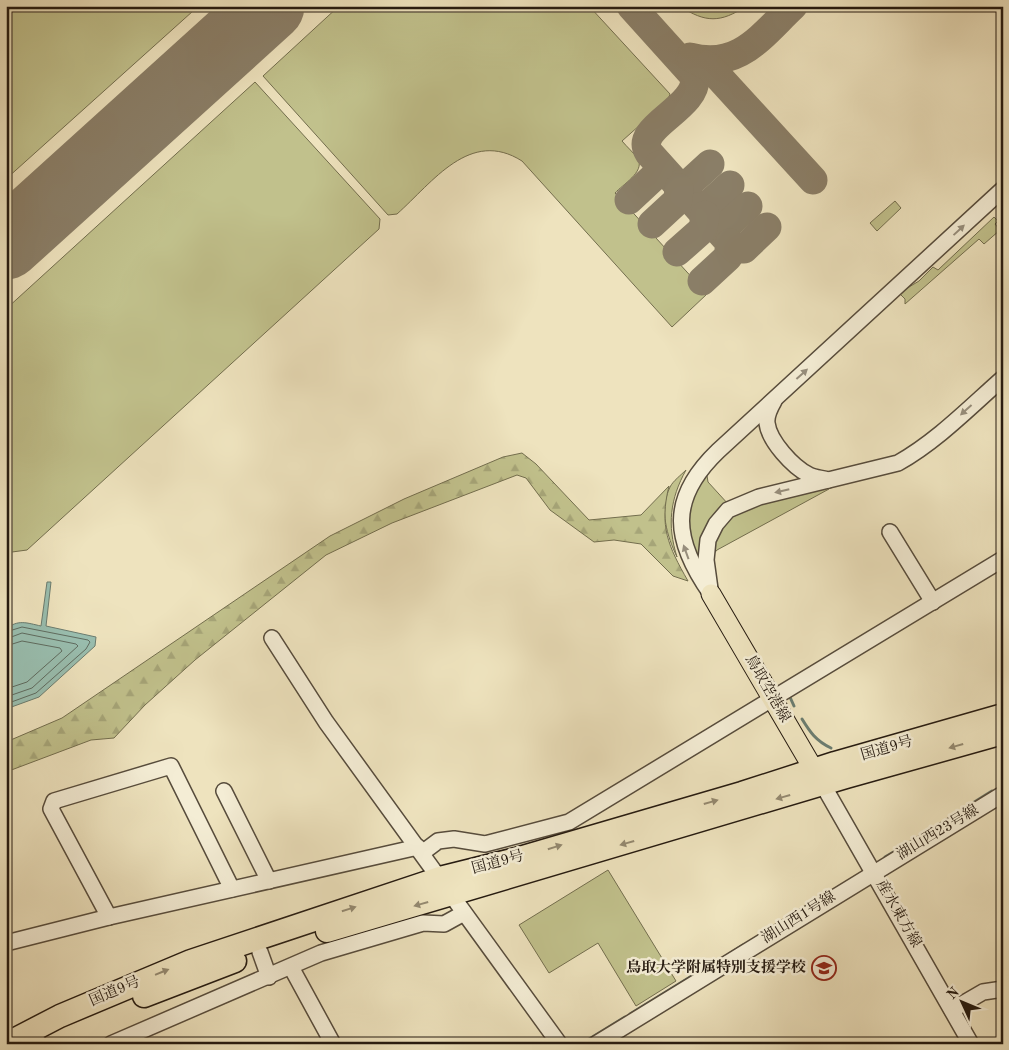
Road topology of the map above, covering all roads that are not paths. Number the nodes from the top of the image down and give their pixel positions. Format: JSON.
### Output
{"nodes":[{"id":1,"x":1003,"y":189,"type":"edge"},
{"id":2,"x":1003,"y":378,"type":"edge"},
{"id":3,"x":776,"y":398,"type":"junction"},
{"id":4,"x":753,"y":419,"type":"junction"},
{"id":5,"x":773,"y":440,"type":"junction"},
{"id":6,"x":830,"y":480,"type":"junction"},
{"id":7,"x":890,"y":532,"type":"dead end"},
{"id":8,"x":1003,"y":559,"type":"edge"},
{"id":9,"x":710,"y":594,"type":"junction"},
{"id":10,"x":933,"y":602,"type":"junction"},
{"id":11,"x":272,"y":638,"type":"dead end"},
{"id":12,"x":773,"y":699,"type":"junction"},
{"id":13,"x":1003,"y":716,"type":"edge"},
{"id":14,"x":1003,"y":733,"type":"edge"},
{"id":15,"x":819,"y":778,"type":"junction"},
{"id":16,"x":224,"y":791,"type":"dead end"},
{"id":17,"x":1003,"y":794,"type":"edge"},
{"id":18,"x":420,"y":850,"type":"junction"},
{"id":19,"x":873,"y":872,"type":"junction"},
{"id":20,"x":269,"y":881,"type":"junction"},
{"id":21,"x":445,"y":887,"type":"junction"},
{"id":22,"x":232,"y":889,"type":"junction"},
{"id":23,"x":464,"y":914,"type":"junction"},
{"id":24,"x":109,"y":917,"type":"junction"},
{"id":25,"x":6,"y":943,"type":"edge"},
{"id":26,"x":260,"y":952,"type":"junction"},
{"id":27,"x":291,"y":967,"type":"junction"},
{"id":28,"x":269,"y":977,"type":"junction"},
{"id":29,"x":1003,"y":989,"type":"edge"},
{"id":30,"x":952,"y":1010,"type":"junction"},
{"id":31,"x":612,"y":1040,"type":"edge"},
{"id":32,"x":39,"y":1043,"type":"edge"},
{"id":33,"x":558,"y":1043,"type":"edge"},
{"id":34,"x":6,"y":1044,"type":"edge"},
{"id":35,"x":111,"y":1044,"type":"edge"},
{"id":36,"x":334,"y":1044,"type":"edge"},
{"id":37,"x":596,"y":1044,"type":"edge"},
{"id":38,"x":972,"y":1044,"type":"edge"}],
"edges":[{"from":3,"to":1,"type":"street","one_way":true},
{"from":2,"to":6,"type":"street","one_way":true},
{"from":3,"to":4,"type":"street"},
{"from":3,"to":5,"type":"street"},
{"from":4,"to":5,"type":"street"},
{"from":9,"to":4,"type":"street","one_way":true},
{"from":5,"to":6,"type":"street"},
{"from":6,"to":9,"type":"street","one_way":true},
{"from":7,"to":10,"type":"street"},
{"from":8,"to":10,"type":"street"},
{"from":9,"to":12,"type":"main road","name":"鳥取空港線"},
{"from":10,"to":12,"type":"street"},
{"from":11,"to":18,"type":"street"},
{"from":12,"to":15,"type":"main road","name":"鳥取空港線"},
{"from":12,"to":18,"type":"street"},
{"from":13,"to":15,"type":"highway","name":"国道9号"},
{"from":14,"to":15,"type":"highway","name":"国道9号","one_way":true},
{"from":15,"to":19,"type":"street","name":"産水東方線"},
{"from":15,"to":21,"type":"highway","name":"国道9号"},
{"from":16,"to":20,"type":"street"},
{"from":17,"to":19,"type":"street","name":"湖山西23号線"},
{"from":18,"to":20,"type":"street"},
{"from":18,"to":21,"type":"street"},
{"from":19,"to":30,"type":"street","name":"産水東方線"},
{"from":19,"to":31,"type":"street","name":"湖山西1号線"},
{"from":20,"to":22,"type":"street"},
{"from":21,"to":23,"type":"street"},
{"from":21,"to":26,"type":"highway","name":"国道9号","one_way":true},
{"from":34,"to":21,"type":"highway","name":"国道9号","one_way":true},
{"from":22,"to":24,"type":"street"},
{"from":22,"to":24,"type":"street"},
{"from":23,"to":27,"type":"street"},
{"from":23,"to":33,"type":"street"},
{"from":24,"to":25,"type":"street"},
{"from":26,"to":28,"type":"street"},
{"from":26,"to":32,"type":"highway","name":"国道9号"},
{"from":27,"to":28,"type":"street"},
{"from":27,"to":36,"type":"street"},
{"from":28,"to":35,"type":"street"},
{"from":29,"to":30,"type":"street"},
{"from":30,"to":38,"type":"street","name":"産水東方線"},
{"from":31,"to":37,"type":"street","name":"湖山西1号線"}]}
